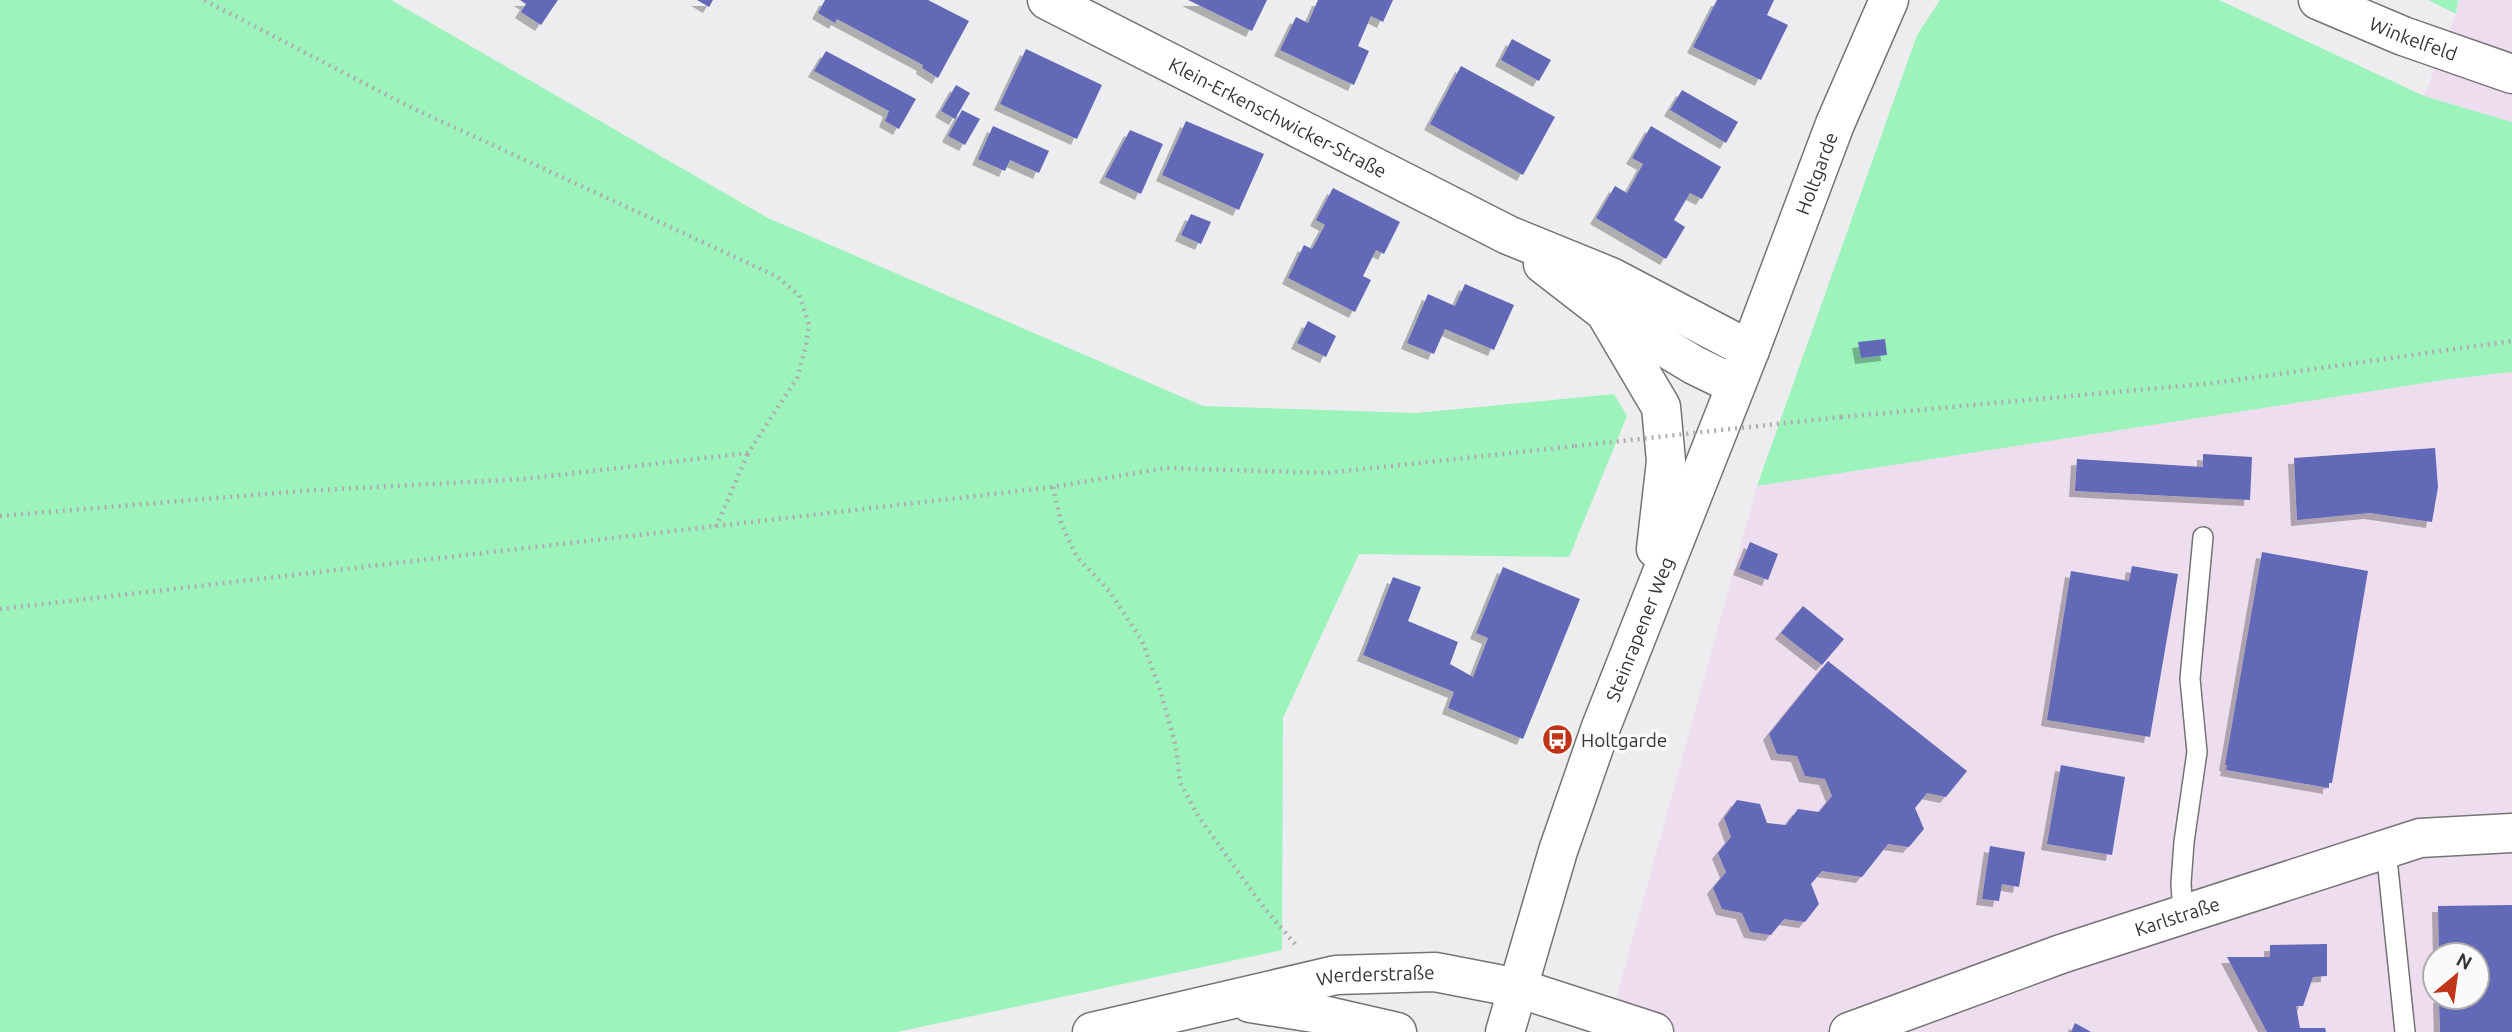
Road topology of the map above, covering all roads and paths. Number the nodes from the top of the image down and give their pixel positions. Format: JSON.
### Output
{"nodes":[{"id":1,"x":204,"y":0,"type":"edge"},
{"id":2,"x":1047,"y":0,"type":"edge"},
{"id":3,"x":1889,"y":0,"type":"edge"},
{"id":4,"x":2318,"y":0,"type":"edge"},
{"id":5,"x":2512,"y":74,"type":"edge"},
{"id":6,"x":1508,"y":235,"type":"junction"},
{"id":7,"x":1605,"y":312,"type":"junction"},
{"id":8,"x":2512,"y":341,"type":"edge"},
{"id":9,"x":1750,"y":350,"type":"junction"},
{"id":10,"x":1735,"y":385,"type":"junction"},
{"id":11,"x":748,"y":453,"type":"junction"},
{"id":12,"x":1053,"y":487,"type":"junction"},
{"id":13,"x":0,"y":516,"type":"edge"},
{"id":14,"x":715,"y":528,"type":"junction"},
{"id":15,"x":2203,"y":537,"type":"dead end"},
{"id":16,"x":0,"y":609,"type":"edge"},
{"id":17,"x":1647,"y":610,"type":"junction"},
{"id":18,"x":2512,"y":833,"type":"edge"},
{"id":19,"x":2386,"y":849,"type":"junction"},
{"id":20,"x":2183,"y":914,"type":"junction"},
{"id":21,"x":1312,"y":981,"type":"junction"},
{"id":22,"x":1518,"y":988,"type":"junction"},
{"id":23,"x":1234,"y":1000,"type":"junction"},
{"id":24,"x":1092,"y":1032,"type":"edge"},
{"id":25,"x":1397,"y":1032,"type":"edge"},
{"id":26,"x":1505,"y":1032,"type":"edge"},
{"id":27,"x":1654,"y":1032,"type":"edge"},
{"id":28,"x":1849,"y":1032,"type":"edge"},
{"id":29,"x":2405,"y":1032,"type":"edge"}],
"edges":[{"from":1,"to":11,"type":"path"},
{"from":2,"to":6,"type":"street","name":"Klein-Erkenschwicker-Straße"},
{"from":3,"to":9,"type":"street","name":"Holtgarde"},
{"from":4,"to":5,"type":"street","name":"Winkelfeld"},
{"from":6,"to":7,"type":"street","name":"Klein-Erkenschwicker-Straße"},
{"from":6,"to":9,"type":"street","name":"Klein-Erkenschwicker-Straße"},
{"from":7,"to":10,"type":"street","name":"Klein-Erkenschwicker-Straße"},
{"from":7,"to":17,"type":"street","name":"Klein-Erkenschwicker-Straße"},
{"from":8,"to":12,"type":"path","bridge":true},
{"from":9,"to":10,"type":"street","name":"Steinrapener Weg"},
{"from":10,"to":17,"type":"street","name":"Steinrapener Weg"},
{"from":11,"to":13,"type":"path"},
{"from":11,"to":14,"type":"path"},
{"from":12,"to":14,"type":"path"},
{"from":12,"to":21,"type":"path"},
{"from":14,"to":16,"type":"path"},
{"from":15,"to":20,"type":"lane"},
{"from":17,"to":22,"type":"street","name":"Steinrapener Weg"},
{"from":18,"to":19,"type":"street","name":"Karlstraße"},
{"from":19,"to":20,"type":"street","name":"Karlstraße"},
{"from":19,"to":29,"type":"lane"},
{"from":20,"to":28,"type":"street","name":"Karlstraße"},
{"from":21,"to":22,"type":"street","name":"Werderstraße"},
{"from":21,"to":23,"type":"street","name":"Werderstraße"},
{"from":22,"to":26,"type":"street","name":"Steinrapener Weg"},
{"from":22,"to":27,"type":"street"},
{"from":23,"to":24,"type":"street","name":"Werderstraße"},
{"from":23,"to":25,"type":"street","name":"Werderstraße"}]}
